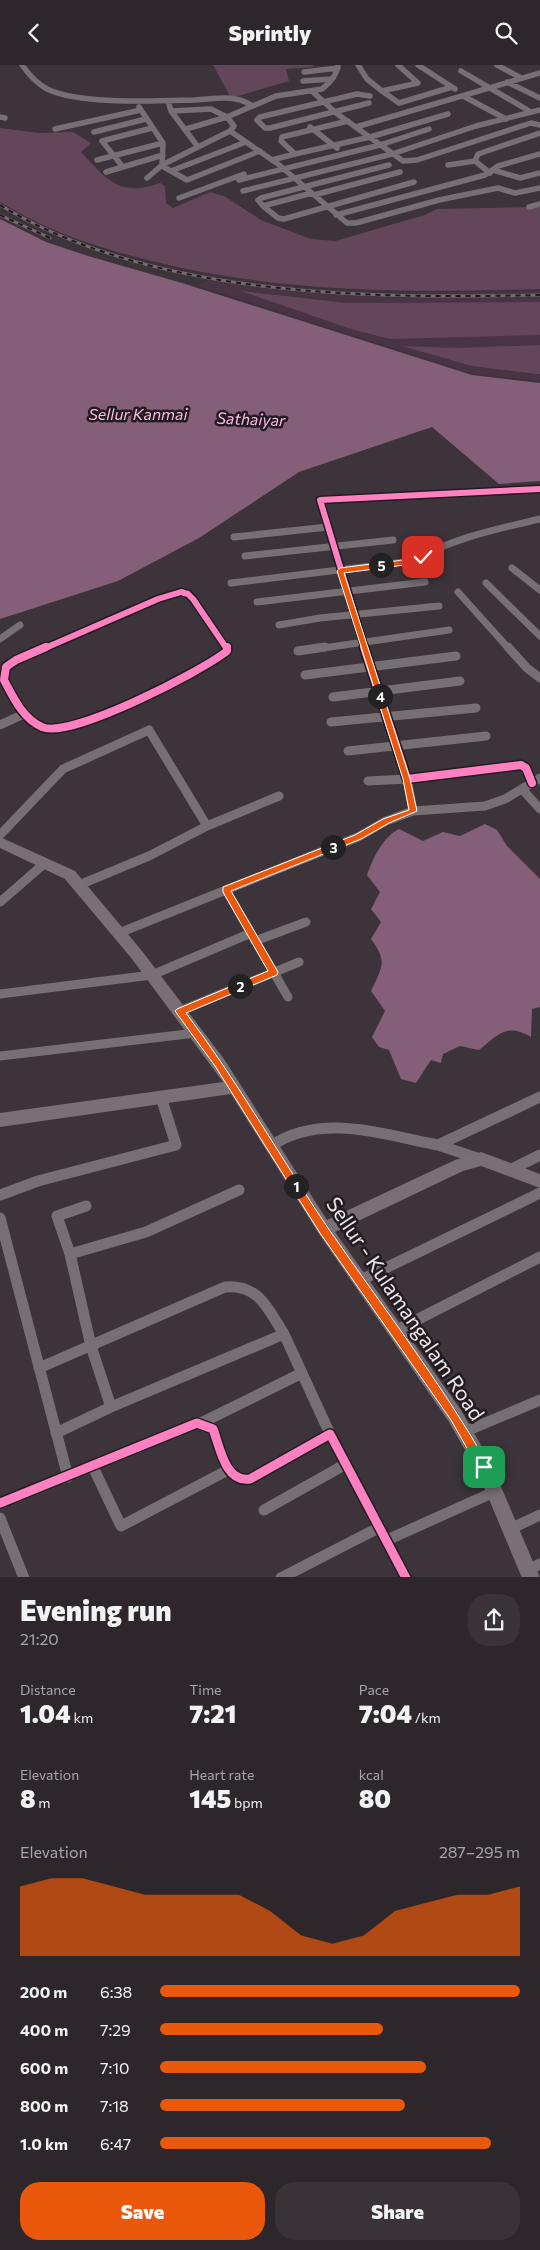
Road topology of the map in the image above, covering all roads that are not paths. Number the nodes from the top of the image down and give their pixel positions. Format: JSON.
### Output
{"nodes":[{"id":1,"x":22,"y":65,"type":"edge"},
{"id":2,"x":358,"y":65,"type":"edge"},
{"id":3,"x":398,"y":65,"type":"edge"},
{"id":4,"x":418,"y":65,"type":"edge"},
{"id":5,"x":497,"y":65,"type":"edge"},
{"id":6,"x":326,"y":67,"type":"edge"},
{"id":7,"x":338,"y":67,"type":"edge"},
{"id":8,"x":460,"y":71,"type":"dead end"},
{"id":9,"x":304,"y":72,"type":"dead end"},
{"id":10,"x":539,"y":73,"type":"edge"},
{"id":11,"x":333,"y":77,"type":"junction"},
{"id":12,"x":521,"y":78,"type":"junction"},
{"id":13,"x":303,"y":81,"type":"dead end"},
{"id":14,"x":507,"y":82,"type":"junction"},
{"id":15,"x":452,"y":87,"type":"junction"},
{"id":16,"x":489,"y":87,"type":"junction"},
{"id":17,"x":382,"y":91,"type":"junction"},
{"id":18,"x":313,"y":92,"type":"junction"},
{"id":19,"x":464,"y":95,"type":"junction"},
{"id":20,"x":370,"y":96,"type":"dead end"},
{"id":21,"x":540,"y":98,"type":"edge"},
{"id":22,"x":134,"y":101,"type":"junction"},
{"id":23,"x":168,"y":101,"type":"junction"},
{"id":24,"x":324,"y":102,"type":"junction"},
{"id":25,"x":369,"y":103,"type":"dead end"},
{"id":26,"x":251,"y":105,"type":"junction"},
{"id":27,"x":540,"y":109,"type":"edge"},
{"id":28,"x":141,"y":110,"type":"junction"},
{"id":29,"x":171,"y":111,"type":"junction"},
{"id":30,"x":288,"y":111,"type":"junction"},
{"id":31,"x":532,"y":112,"type":"junction"},
{"id":32,"x":336,"y":113,"type":"junction"},
{"id":33,"x":448,"y":114,"type":"dead end"},
{"id":34,"x":227,"y":117,"type":"junction"},
{"id":35,"x":146,"y":119,"type":"junction"},
{"id":36,"x":506,"y":119,"type":"junction"},
{"id":37,"x":300,"y":120,"type":"junction"},
{"id":38,"x":348,"y":121,"type":"junction"},
{"id":39,"x":540,"y":125,"type":"edge"},
{"id":40,"x":356,"y":127,"type":"junction"},
{"id":41,"x":402,"y":127,"type":"junction"},
{"id":42,"x":152,"y":128,"type":"junction"},
{"id":43,"x":270,"y":128,"type":"junction"},
{"id":44,"x":55,"y":129,"type":"dead end"},
{"id":45,"x":186,"y":129,"type":"junction"},
{"id":46,"x":429,"y":129,"type":"dead end"},
{"id":47,"x":313,"y":130,"type":"junction"},
{"id":48,"x":230,"y":131,"type":"junction"},
{"id":49,"x":94,"y":132,"type":"dead end"},
{"id":50,"x":540,"y":133,"type":"edge"},
{"id":51,"x":413,"y":135,"type":"junction"},
{"id":52,"x":282,"y":137,"type":"junction"},
{"id":53,"x":370,"y":137,"type":"junction"},
{"id":54,"x":246,"y":142,"type":"junction"},
{"id":55,"x":163,"y":143,"type":"junction"},
{"id":56,"x":425,"y":143,"type":"junction"},
{"id":57,"x":380,"y":145,"type":"junction"},
{"id":58,"x":334,"y":146,"type":"junction"},
{"id":59,"x":198,"y":147,"type":"junction"},
{"id":60,"x":260,"y":151,"type":"junction"},
{"id":61,"x":438,"y":153,"type":"junction"},
{"id":62,"x":295,"y":154,"type":"junction"},
{"id":63,"x":345,"y":154,"type":"junction"},
{"id":64,"x":392,"y":154,"type":"junction"},
{"id":65,"x":540,"y":154,"type":"edge"},
{"id":66,"x":163,"y":155,"type":"junction"},
{"id":67,"x":112,"y":156,"type":"junction"},
{"id":68,"x":97,"y":160,"type":"dead end"},
{"id":69,"x":272,"y":160,"type":"junction"},
{"id":70,"x":476,"y":161,"type":"junction"},
{"id":71,"x":358,"y":163,"type":"junction"},
{"id":72,"x":278,"y":164,"type":"junction"},
{"id":73,"x":162,"y":165,"type":"junction"},
{"id":74,"x":389,"y":165,"type":"dead end"},
{"id":75,"x":448,"y":165,"type":"dead end"},
{"id":76,"x":122,"y":167,"type":"junction"},
{"id":77,"x":284,"y":169,"type":"junction"},
{"id":78,"x":171,"y":171,"type":"junction"},
{"id":79,"x":491,"y":171,"type":"junction"},
{"id":80,"x":106,"y":172,"type":"dead end"},
{"id":81,"x":400,"y":172,"type":"dead end"},
{"id":82,"x":540,"y":173,"type":"edge"},
{"id":83,"x":147,"y":178,"type":"dead end"},
{"id":84,"x":294,"y":178,"type":"junction"},
{"id":85,"x":520,"y":178,"type":"junction"},
{"id":86,"x":239,"y":180,"type":"dead end"},
{"id":87,"x":414,"y":182,"type":"dead end"},
{"id":88,"x":304,"y":187,"type":"junction"},
{"id":89,"x":501,"y":188,"type":"junction"},
{"id":90,"x":540,"y":188,"type":"edge"},
{"id":91,"x":243,"y":191,"type":"dead end"},
{"id":92,"x":313,"y":194,"type":"junction"},
{"id":93,"x":179,"y":197,"type":"dead end"},
{"id":94,"x":540,"y":204,"type":"edge"},
{"id":95,"x":263,"y":207,"type":"junction"},
{"id":96,"x":327,"y":207,"type":"junction"},
{"id":97,"x":529,"y":207,"type":"dead end"},
{"id":98,"x":336,"y":215,"type":"junction"},
{"id":99,"x":540,"y":489,"type":"edge"},
{"id":100,"x":540,"y":519,"type":"edge"},
{"id":101,"x":328,"y":527,"type":"junction"},
{"id":102,"x":234,"y":537,"type":"dead end"},
{"id":103,"x":393,"y":540,"type":"dead end"},
{"id":104,"x":333,"y":546,"type":"junction"},
{"id":105,"x":245,"y":556,"type":"dead end"},
{"id":106,"x":512,"y":568,"type":"dead end"},
{"id":107,"x":340,"y":571,"type":"junction"},
{"id":108,"x":424,"y":582,"type":"dead end"},
{"id":109,"x":232,"y":583,"type":"dead end"},
{"id":110,"x":486,"y":583,"type":"dead end"},
{"id":111,"x":540,"y":590,"type":"edge"},
{"id":112,"x":346,"y":591,"type":"junction"},
{"id":113,"x":458,"y":592,"type":"dead end"},
{"id":114,"x":257,"y":602,"type":"dead end"},
{"id":115,"x":439,"y":606,"type":"dead end"},
{"id":116,"x":354,"y":615,"type":"junction"},
{"id":117,"x":20,"y":625,"type":"dead end"},
{"id":118,"x":279,"y":625,"type":"dead end"},
{"id":119,"x":449,"y":630,"type":"dead end"},
{"id":120,"x":540,"y":636,"type":"edge"},
{"id":121,"x":0,"y":639,"type":"edge"},
{"id":122,"x":362,"y":641,"type":"junction"},
{"id":123,"x":298,"y":651,"type":"dead end"},
{"id":124,"x":456,"y":656,"type":"dead end"},
{"id":125,"x":370,"y":666,"type":"junction"},
{"id":126,"x":305,"y":675,"type":"dead end"},
{"id":127,"x":540,"y":678,"type":"edge"},
{"id":128,"x":460,"y":681,"type":"dead end"},
{"id":129,"x":378,"y":690,"type":"junction"},
{"id":130,"x":333,"y":697,"type":"dead end"},
{"id":131,"x":476,"y":708,"type":"dead end"},
{"id":132,"x":26,"y":713,"type":"junction"},
{"id":133,"x":387,"y":717,"type":"junction"},
{"id":134,"x":331,"y":722,"type":"dead end"},
{"id":135,"x":0,"y":725,"type":"edge"},
{"id":136,"x":486,"y":736,"type":"dead end"},
{"id":137,"x":396,"y":746,"type":"junction"},
{"id":138,"x":348,"y":751,"type":"dead end"},
{"id":139,"x":406,"y":779,"type":"junction"},
{"id":140,"x":368,"y":781,"type":"dead end"},
{"id":141,"x":536,"y":781,"type":"edge"},
{"id":142,"x":522,"y":789,"type":"junction"},
{"id":143,"x":279,"y":797,"type":"dead end"},
{"id":144,"x":540,"y":809,"type":"edge"},
{"id":145,"x":413,"y":811,"type":"junction"},
{"id":146,"x":207,"y":826,"type":"junction"},
{"id":147,"x":0,"y":835,"type":"edge"},
{"id":148,"x":0,"y":842,"type":"edge"},
{"id":149,"x":45,"y":863,"type":"junction"},
{"id":150,"x":79,"y":885,"type":"junction"},
{"id":151,"x":226,"y":890,"type":"junction"},
{"id":152,"x":0,"y":902,"type":"edge"},
{"id":153,"x":306,"y":922,"type":"dead end"},
{"id":154,"x":119,"y":933,"type":"junction"},
{"id":155,"x":253,"y":937,"type":"junction"},
{"id":156,"x":299,"y":962,"type":"dead end"},
{"id":157,"x":274,"y":972,"type":"junction"},
{"id":158,"x":152,"y":975,"type":"junction"},
{"id":159,"x":0,"y":994,"type":"edge"},
{"id":160,"x":288,"y":997,"type":"dead end"},
{"id":161,"x":180,"y":1011,"type":"junction"},
{"id":162,"x":196,"y":1033,"type":"junction"},
{"id":163,"x":0,"y":1056,"type":"edge"},
{"id":164,"x":234,"y":1087,"type":"junction"},
{"id":165,"x":161,"y":1097,"type":"junction"},
{"id":166,"x":540,"y":1097,"type":"edge"},
{"id":167,"x":0,"y":1120,"type":"edge"},
{"id":168,"x":438,"y":1145,"type":"junction"},
{"id":169,"x":271,"y":1146,"type":"junction"},
{"id":170,"x":540,"y":1155,"type":"edge"},
{"id":171,"x":480,"y":1159,"type":"junction"},
{"id":172,"x":510,"y":1170,"type":"junction"},
{"id":173,"x":540,"y":1181,"type":"edge"},
{"id":174,"x":239,"y":1190,"type":"dead end"},
{"id":175,"x":540,"y":1193,"type":"edge"},
{"id":176,"x":0,"y":1195,"type":"edge"},
{"id":177,"x":86,"y":1205,"type":"dead end"},
{"id":178,"x":0,"y":1218,"type":"edge"},
{"id":179,"x":324,"y":1229,"type":"junction"},
{"id":180,"x":70,"y":1254,"type":"junction"},
{"id":181,"x":540,"y":1257,"type":"edge"},
{"id":182,"x":361,"y":1280,"type":"junction"},
{"id":183,"x":395,"y":1331,"type":"junction"},
{"id":184,"x":284,"y":1333,"type":"junction"},
{"id":185,"x":92,"y":1346,"type":"junction"},
{"id":186,"x":39,"y":1368,"type":"junction"},
{"id":187,"x":302,"y":1373,"type":"junction"},
{"id":188,"x":540,"y":1400,"type":"edge"},
{"id":189,"x":111,"y":1407,"type":"junction"},
{"id":190,"x":201,"y":1423,"type":"junction"},
{"id":191,"x":464,"y":1432,"type":"junction"},
{"id":192,"x":56,"y":1433,"type":"junction"},
{"id":193,"x":330,"y":1434,"type":"junction"},
{"id":194,"x":346,"y":1464,"type":"junction"},
{"id":195,"x":93,"y":1467,"type":"junction"},
{"id":196,"x":230,"y":1469,"type":"junction"},
{"id":197,"x":68,"y":1477,"type":"junction"},
{"id":198,"x":494,"y":1492,"type":"junction"},
{"id":199,"x":0,"y":1503,"type":"edge"},
{"id":200,"x":264,"y":1510,"type":"dead end"},
{"id":201,"x":540,"y":1515,"type":"edge"},
{"id":202,"x":0,"y":1518,"type":"edge"},
{"id":203,"x":380,"y":1527,"type":"junction"},
{"id":204,"x":510,"y":1529,"type":"junction"},
{"id":205,"x":387,"y":1540,"type":"junction"},
{"id":206,"x":533,"y":1570,"type":"edge"},
{"id":207,"x":24,"y":1577,"type":"edge"},
{"id":208,"x":282,"y":1577,"type":"edge"},
{"id":209,"x":406,"y":1577,"type":"edge"}],
"edges":[{"from":1,"to":22,"type":"street"},
{"from":2,"to":17,"type":"street"},
{"from":3,"to":17,"type":"street"},
{"from":4,"to":15,"type":"street"},
{"from":5,"to":12,"type":"street"},
{"from":6,"to":7,"type":"street"},
{"from":6,"to":9,"type":"street"},
{"from":6,"to":11,"type":"street"},
{"from":7,"to":11,"type":"street"},
{"from":8,"to":16,"type":"street"},
{"from":10,"to":12,"type":"street"},
{"from":11,"to":13,"type":"street"},
{"from":11,"to":18,"type":"street"},
{"from":12,"to":14,"type":"street"},
{"from":14,"to":16,"type":"street"},
{"from":14,"to":21,"type":"street"},
{"from":15,"to":17,"type":"street"},
{"from":15,"to":19,"type":"street"},
{"from":16,"to":19,"type":"street"},
{"from":16,"to":31,"type":"street"},
{"from":18,"to":24,"type":"street"},
{"from":18,"to":26,"type":"street"},
{"from":19,"to":36,"type":"street"},
{"from":19,"to":40,"type":"street"},
{"from":20,"to":24,"type":"street"},
{"from":22,"to":23,"type":"street"},
{"from":22,"to":28,"type":"street"},
{"from":23,"to":26,"type":"street"},
{"from":23,"to":29,"type":"street"},
{"from":24,"to":30,"type":"street"},
{"from":24,"to":32,"type":"street"},
{"from":25,"to":32,"type":"street"},
{"from":26,"to":34,"type":"street"},
{"from":27,"to":31,"type":"street"},
{"from":28,"to":35,"type":"street"},
{"from":28,"to":44,"type":"street"},
{"from":29,"to":34,"type":"street"},
{"from":29,"to":45,"type":"street"},
{"from":30,"to":37,"type":"street"},
{"from":30,"to":43,"type":"street"},
{"from":31,"to":36,"type":"street"},
{"from":32,"to":37,"type":"street"},
{"from":32,"to":38,"type":"street"},
{"from":33,"to":41,"type":"street"},
{"from":34,"to":45,"type":"street"},
{"from":34,"to":48,"type":"street"},
{"from":35,"to":42,"type":"street"},
{"from":35,"to":49,"type":"street"},
{"from":36,"to":56,"type":"street"},
{"from":37,"to":43,"type":"street"},
{"from":37,"to":47,"type":"street"},
{"from":38,"to":40,"type":"street"},
{"from":38,"to":47,"type":"street"},
{"from":39,"to":61,"type":"street"},
{"from":40,"to":53,"type":"street"},
{"from":41,"to":51,"type":"street"},
{"from":41,"to":53,"type":"street"},
{"from":42,"to":55,"type":"street"},
{"from":42,"to":67,"type":"street"},
{"from":43,"to":52,"type":"street"},
{"from":45,"to":59,"type":"street"},
{"from":46,"to":51,"type":"street"},
{"from":47,"to":52,"type":"street"},
{"from":47,"to":58,"type":"street"},
{"from":48,"to":54,"type":"street"},
{"from":48,"to":59,"type":"street"},
{"from":50,"to":70,"type":"street"},
{"from":51,"to":56,"type":"street"},
{"from":51,"to":57,"type":"street"},
{"from":52,"to":62,"type":"street"},
{"from":53,"to":57,"type":"street"},
{"from":53,"to":58,"type":"street"},
{"from":54,"to":60,"type":"street"},
{"from":54,"to":78,"type":"street"},
{"from":55,"to":66,"type":"street"},
{"from":55,"to":67,"type":"street"},
{"from":56,"to":61,"type":"street"},
{"from":56,"to":64,"type":"street"},
{"from":57,"to":63,"type":"street"},
{"from":57,"to":64,"type":"street"},
{"from":58,"to":62,"type":"street"},
{"from":58,"to":63,"type":"street"},
{"from":59,"to":73,"type":"street"},
{"from":60,"to":69,"type":"street"},
{"from":60,"to":78,"type":"street"},
{"from":61,"to":64,"type":"street"},
{"from":62,"to":69,"type":"street"},
{"from":63,"to":71,"type":"street"},
{"from":63,"to":77,"type":"street"},
{"from":64,"to":71,"type":"street"},
{"from":65,"to":79,"type":"street"},
{"from":66,"to":73,"type":"street"},
{"from":66,"to":76,"type":"street"},
{"from":67,"to":68,"type":"street"},
{"from":67,"to":76,"type":"street"},
{"from":69,"to":72,"type":"street"},
{"from":70,"to":75,"type":"street"},
{"from":70,"to":79,"type":"street"},
{"from":71,"to":84,"type":"street"},
{"from":72,"to":77,"type":"street"},
{"from":72,"to":93,"type":"street"},
{"from":73,"to":78,"type":"street"},
{"from":73,"to":83,"type":"street"},
{"from":74,"to":88,"type":"street"},
{"from":76,"to":80,"type":"street"},
{"from":77,"to":84,"type":"street"},
{"from":77,"to":86,"type":"street"},
{"from":79,"to":85,"type":"street"},
{"from":79,"to":98,"type":"street"},
{"from":81,"to":92,"type":"street"},
{"from":82,"to":85,"type":"street"},
{"from":84,"to":88,"type":"street"},
{"from":84,"to":91,"type":"street"},
{"from":85,"to":89,"type":"street"},
{"from":87,"to":96,"type":"street"},
{"from":88,"to":92,"type":"street"},
{"from":88,"to":95,"type":"street"},
{"from":89,"to":90,"type":"street"},
{"from":89,"to":98,"type":"street"},
{"from":92,"to":95,"type":"street"},
{"from":92,"to":96,"type":"street"},
{"from":94,"to":97,"type":"street"},
{"from":95,"to":96,"type":"street"},
{"from":96,"to":98,"type":"street"},
{"from":99,"to":101,"type":"street"},
{"from":100,"to":107,"type":"street"},
{"from":101,"to":102,"type":"street"},
{"from":101,"to":104,"type":"street"},
{"from":103,"to":104,"type":"street"},
{"from":104,"to":105,"type":"street"},
{"from":104,"to":107,"type":"street"},
{"from":106,"to":111,"type":"street"},
{"from":107,"to":109,"type":"street"},
{"from":107,"to":112,"type":"street"},
{"from":108,"to":112,"type":"street"},
{"from":110,"to":120,"type":"street"},
{"from":112,"to":114,"type":"street"},
{"from":112,"to":116,"type":"street"},
{"from":113,"to":127,"type":"street"},
{"from":115,"to":116,"type":"street"},
{"from":116,"to":118,"type":"street"},
{"from":116,"to":122,"type":"street"},
{"from":117,"to":121,"type":"street"},
{"from":119,"to":122,"type":"street"},
{"from":122,"to":123,"type":"street"},
{"from":122,"to":125,"type":"street"},
{"from":124,"to":125,"type":"street"},
{"from":125,"to":126,"type":"street"},
{"from":125,"to":129,"type":"street"},
{"from":128,"to":129,"type":"street"},
{"from":129,"to":130,"type":"street"},
{"from":129,"to":133,"type":"street"},
{"from":131,"to":133,"type":"street"},
{"from":132,"to":132,"type":"street"},
{"from":132,"to":135,"type":"street"},
{"from":133,"to":134,"type":"street"},
{"from":133,"to":137,"type":"street"},
{"from":136,"to":137,"type":"street"},
{"from":137,"to":138,"type":"street"},
{"from":137,"to":139,"type":"street"},
{"from":139,"to":140,"type":"street"},
{"from":139,"to":141,"type":"street"},
{"from":139,"to":145,"type":"street"},
{"from":141,"to":142,"type":"street"},
{"from":142,"to":144,"type":"street"},
{"from":142,"to":145,"type":"street"},
{"from":143,"to":146,"type":"street"},
{"from":145,"to":151,"type":"street"},
{"from":146,"to":147,"type":"street"},
{"from":146,"to":150,"type":"street"},
{"from":148,"to":149,"type":"main road","name":"Sellur - Kulamangalam Road"},
{"from":149,"to":150,"type":"main road","name":"Sellur - Kulamangalam Road"},
{"from":149,"to":152,"type":"street"},
{"from":150,"to":154,"type":"main road","name":"Sellur - Kulamangalam Road"},
{"from":151,"to":154,"type":"street"},
{"from":151,"to":155,"type":"street"},
{"from":153,"to":155,"type":"street"},
{"from":154,"to":158,"type":"main road","name":"Sellur - Kulamangalam Road"},
{"from":155,"to":157,"type":"street"},
{"from":155,"to":158,"type":"street"},
{"from":156,"to":157,"type":"street"},
{"from":157,"to":160,"type":"street"},
{"from":157,"to":161,"type":"street"},
{"from":158,"to":159,"type":"street"},
{"from":158,"to":161,"type":"main road","name":"Sellur - Kulamangalam Road"},
{"from":161,"to":162,"type":"main road","name":"Sellur - Kulamangalam Road"},
{"from":162,"to":163,"type":"street"},
{"from":162,"to":164,"type":"main road","name":"Sellur - Kulamangalam Road"},
{"from":164,"to":165,"type":"main road"},
{"from":164,"to":169,"type":"main road","name":"Sellur - Kulamangalam Road"},
{"from":165,"to":167,"type":"main road"},
{"from":165,"to":176,"type":"street"},
{"from":166,"to":168,"type":"street"},
{"from":168,"to":169,"type":"street"},
{"from":168,"to":171,"type":"street"},
{"from":169,"to":179,"type":"main road","name":"Sellur - Kulamangalam Road"},
{"from":170,"to":172,"type":"street"},
{"from":171,"to":172,"type":"main road"},
{"from":171,"to":179,"type":"main road"},
{"from":172,"to":173,"type":"main road"},
{"from":174,"to":180,"type":"street"},
{"from":175,"to":182,"type":"street"},
{"from":177,"to":180,"type":"street"},
{"from":178,"to":186,"type":"street"},
{"from":179,"to":182,"type":"main road","name":"Sellur - Kulamangalam Road"},
{"from":180,"to":185,"type":"street"},
{"from":181,"to":183,"type":"street"},
{"from":182,"to":183,"type":"main road","name":"Sellur - Kulamangalam Road"},
{"from":183,"to":191,"type":"main road","name":"Sellur - Kulamangalam Road"},
{"from":184,"to":185,"type":"street"},
{"from":184,"to":187,"type":"street"},
{"from":184,"to":189,"type":"street"},
{"from":185,"to":186,"type":"street"},
{"from":185,"to":189,"type":"street"},
{"from":186,"to":192,"type":"street"},
{"from":187,"to":190,"type":"street"},
{"from":187,"to":193,"type":"street"},
{"from":188,"to":191,"type":"street"},
{"from":189,"to":192,"type":"street"},
{"from":190,"to":195,"type":"street"},
{"from":190,"to":196,"type":"street"},
{"from":191,"to":198,"type":"main road","name":"Sellur - Kulamangalam Road"},
{"from":192,"to":197,"type":"street"},
{"from":193,"to":194,"type":"street"},
{"from":193,"to":196,"type":"street"},
{"from":194,"to":200,"type":"street"},
{"from":194,"to":203,"type":"street"},
{"from":195,"to":196,"type":"street"},
{"from":195,"to":197,"type":"street"},
{"from":197,"to":199,"type":"street"},
{"from":198,"to":204,"type":"main road","name":"Sellur - Kulamangalam Road"},
{"from":198,"to":205,"type":"street"},
{"from":201,"to":204,"type":"street"},
{"from":202,"to":207,"type":"street"},
{"from":203,"to":205,"type":"street"},
{"from":203,"to":208,"type":"street"},
{"from":204,"to":206,"type":"main road","name":"Sellur - Kulamangalam Road"},
{"from":205,"to":209,"type":"street"}]}
